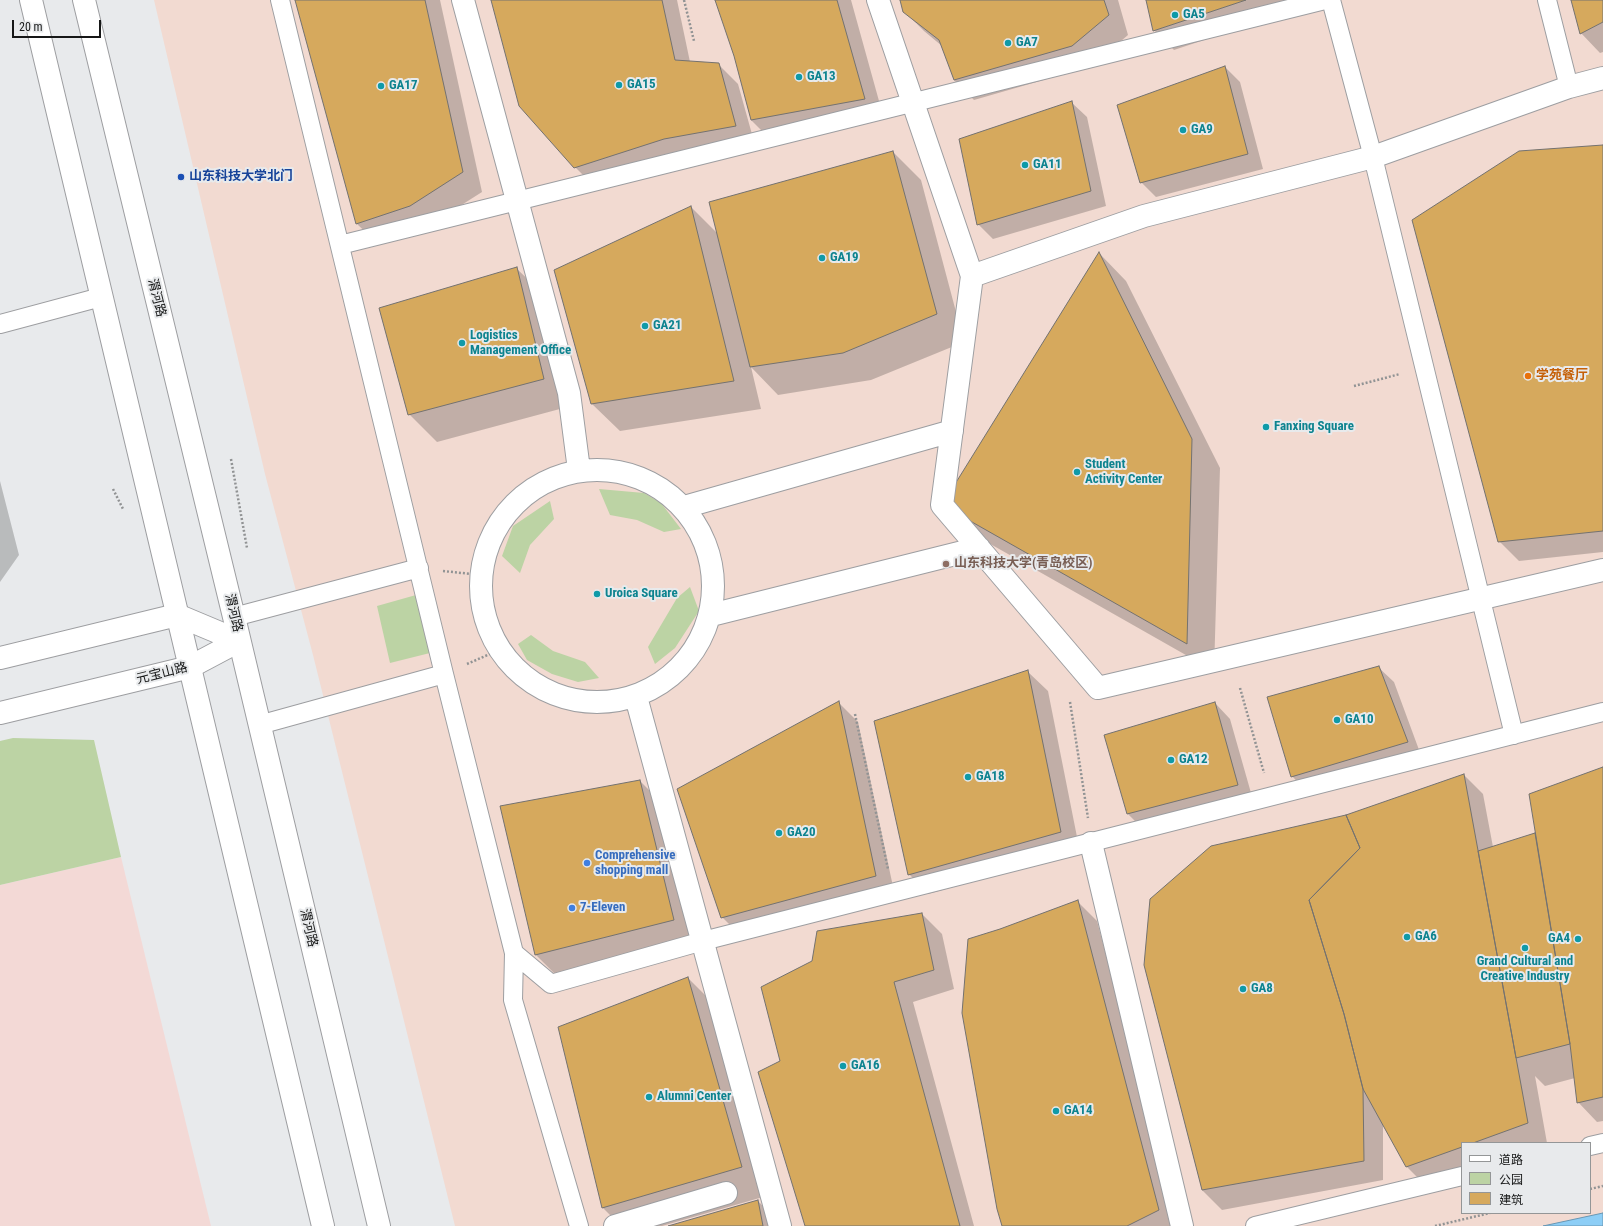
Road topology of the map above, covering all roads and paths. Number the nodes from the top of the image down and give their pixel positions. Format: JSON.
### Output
{"nodes":[{"id":1,"x":31,"y":0,"type":"edge"},
{"id":2,"x":84,"y":0,"type":"edge"},
{"id":3,"x":280,"y":0,"type":"edge"},
{"id":4,"x":463,"y":0,"type":"edge"},
{"id":5,"x":684,"y":0,"type":"edge"},
{"id":6,"x":878,"y":0,"type":"edge"},
{"id":7,"x":1325,"y":0,"type":"edge"},
{"id":8,"x":1331,"y":0,"type":"edge"},
{"id":9,"x":1547,"y":0,"type":"edge"},
{"id":10,"x":694,"y":41,"type":"dead end"},
{"id":11,"x":1603,"y":78,"type":"edge"},
{"id":12,"x":1569,"y":87,"type":"junction"},
{"id":13,"x":912,"y":103,"type":"junction"},
{"id":14,"x":1373,"y":157,"type":"junction"},
{"id":15,"x":517,"y":201,"type":"junction"},
{"id":16,"x":340,"y":245,"type":"junction"},
{"id":17,"x":972,"y":276,"type":"junction"},
{"id":18,"x":101,"y":297,"type":"junction"},
{"id":19,"x":0,"y":324,"type":"edge"},
{"id":20,"x":1424,"y":368,"type":"junction"},
{"id":21,"x":1354,"y":386,"type":"dead end"},
{"id":22,"x":952,"y":431,"type":"junction"},
{"id":23,"x":231,"y":459,"type":"dead end"},
{"id":24,"x":579,"y":470,"type":"junction"},
{"id":25,"x":684,"y":507,"type":"junction"},
{"id":26,"x":979,"y":548,"type":"junction"},
{"id":27,"x":247,"y":549,"type":"dead end"},
{"id":28,"x":419,"y":568,"type":"junction"},
{"id":29,"x":1603,"y":570,"type":"edge"},
{"id":30,"x":481,"y":575,"type":"junction"},
{"id":31,"x":1480,"y":598,"type":"junction"},
{"id":32,"x":177,"y":615,"type":"junction"},
{"id":33,"x":711,"y":615,"type":"junction"},
{"id":34,"x":234,"y":617,"type":"junction"},
{"id":35,"x":239,"y":641,"type":"junction"},
{"id":36,"x":499,"y":650,"type":"junction"},
{"id":37,"x":0,"y":658,"type":"edge"},
{"id":38,"x":190,"y":667,"type":"junction"},
{"id":39,"x":444,"y":674,"type":"junction"},
{"id":40,"x":1240,"y":688,"type":"dead end"},
{"id":41,"x":636,"y":697,"type":"junction"},
{"id":42,"x":1070,"y":702,"type":"dead end"},
{"id":43,"x":1603,"y":712,"type":"edge"},
{"id":44,"x":0,"y":713,"type":"edge"},
{"id":45,"x":855,"y":714,"type":"dead end"},
{"id":46,"x":260,"y":725,"type":"junction"},
{"id":47,"x":1514,"y":735,"type":"junction"},
{"id":48,"x":1271,"y":797,"type":"junction"},
{"id":49,"x":1091,"y":843,"type":"junction"},
{"id":50,"x":893,"y":893,"type":"junction"},
{"id":51,"x":703,"y":941,"type":"junction"},
{"id":52,"x":514,"y":953,"type":"junction"},
{"id":53,"x":1603,"y":1143,"type":"edge"},
{"id":54,"x":1591,"y":1146,"type":"edge"},
{"id":55,"x":1461,"y":1176,"type":"edge"},
{"id":56,"x":1603,"y":1186,"type":"edge"},
{"id":57,"x":1591,"y":1189,"type":"edge"},
{"id":58,"x":726,"y":1193,"type":"dead end"},
{"id":59,"x":1486,"y":1214,"type":"edge"},
{"id":60,"x":323,"y":1226,"type":"edge"},
{"id":61,"x":379,"y":1226,"type":"edge"},
{"id":62,"x":579,"y":1226,"type":"edge"},
{"id":63,"x":615,"y":1226,"type":"edge"},
{"id":64,"x":780,"y":1226,"type":"edge"},
{"id":65,"x":1182,"y":1226,"type":"edge"},
{"id":66,"x":1255,"y":1226,"type":"edge"},
{"id":67,"x":1435,"y":1226,"type":"edge"}],
"edges":[{"from":1,"to":18,"type":"street"},
{"from":2,"to":34,"type":"street","name":"渭河路"},
{"from":3,"to":16,"type":"lane"},
{"from":4,"to":15,"type":"street"},
{"from":5,"to":10,"type":"path"},
{"from":6,"to":13,"type":"street"},
{"from":7,"to":13,"type":"lane"},
{"from":8,"to":14,"type":"lane"},
{"from":9,"to":12,"type":"lane"},
{"from":11,"to":12,"type":"street"},
{"from":12,"to":14,"type":"street"},
{"from":13,"to":15,"type":"lane"},
{"from":13,"to":17,"type":"street"},
{"from":14,"to":17,"type":"street"},
{"from":14,"to":20,"type":"lane"},
{"from":15,"to":16,"type":"lane"},
{"from":15,"to":24,"type":"street"},
{"from":16,"to":28,"type":"lane"},
{"from":17,"to":22,"type":"street"},
{"from":18,"to":19,"type":"lane"},
{"from":18,"to":32,"type":"street"},
{"from":20,"to":21,"type":"path"},
{"from":20,"to":31,"type":"lane"},
{"from":22,"to":25,"type":"street"},
{"from":22,"to":26,"type":"street"},
{"from":23,"to":27,"type":"path"},
{"from":24,"to":25,"type":"street"},
{"from":24,"to":30,"type":"street"},
{"from":25,"to":33,"type":"street"},
{"from":26,"to":31,"type":"street"},
{"from":26,"to":33,"type":"street"},
{"from":28,"to":30,"type":"path"},
{"from":28,"to":34,"type":"lane"},
{"from":28,"to":39,"type":"lane"},
{"from":29,"to":31,"type":"street"},
{"from":30,"to":36,"type":"street"},
{"from":31,"to":47,"type":"lane"},
{"from":32,"to":35,"type":"street"},
{"from":32,"to":37,"type":"street"},
{"from":32,"to":38,"type":"street"},
{"from":33,"to":41,"type":"street"},
{"from":34,"to":35,"type":"street","name":"渭河路"},
{"from":35,"to":38,"type":"street","name":"元宝山路"},
{"from":35,"to":46,"type":"street","name":"渭河路"},
{"from":36,"to":39,"type":"path"},
{"from":36,"to":41,"type":"street"},
{"from":38,"to":44,"type":"street","name":"元宝山路"},
{"from":38,"to":60,"type":"street"},
{"from":39,"to":46,"type":"lane"},
{"from":39,"to":52,"type":"lane"},
{"from":40,"to":48,"type":"path"},
{"from":41,"to":51,"type":"street"},
{"from":42,"to":49,"type":"path"},
{"from":43,"to":47,"type":"lane"},
{"from":45,"to":50,"type":"path"},
{"from":46,"to":61,"type":"street","name":"渭河路"},
{"from":47,"to":48,"type":"lane"},
{"from":48,"to":49,"type":"lane"},
{"from":49,"to":50,"type":"lane"},
{"from":49,"to":65,"type":"street"},
{"from":50,"to":51,"type":"lane"},
{"from":51,"to":52,"type":"lane"},
{"from":51,"to":64,"type":"street"},
{"from":52,"to":62,"type":"lane"},
{"from":53,"to":54,"type":"lane"},
{"from":55,"to":66,"type":"lane"},
{"from":56,"to":57,"type":"path"},
{"from":58,"to":63,"type":"street"},
{"from":59,"to":67,"type":"path"}]}
